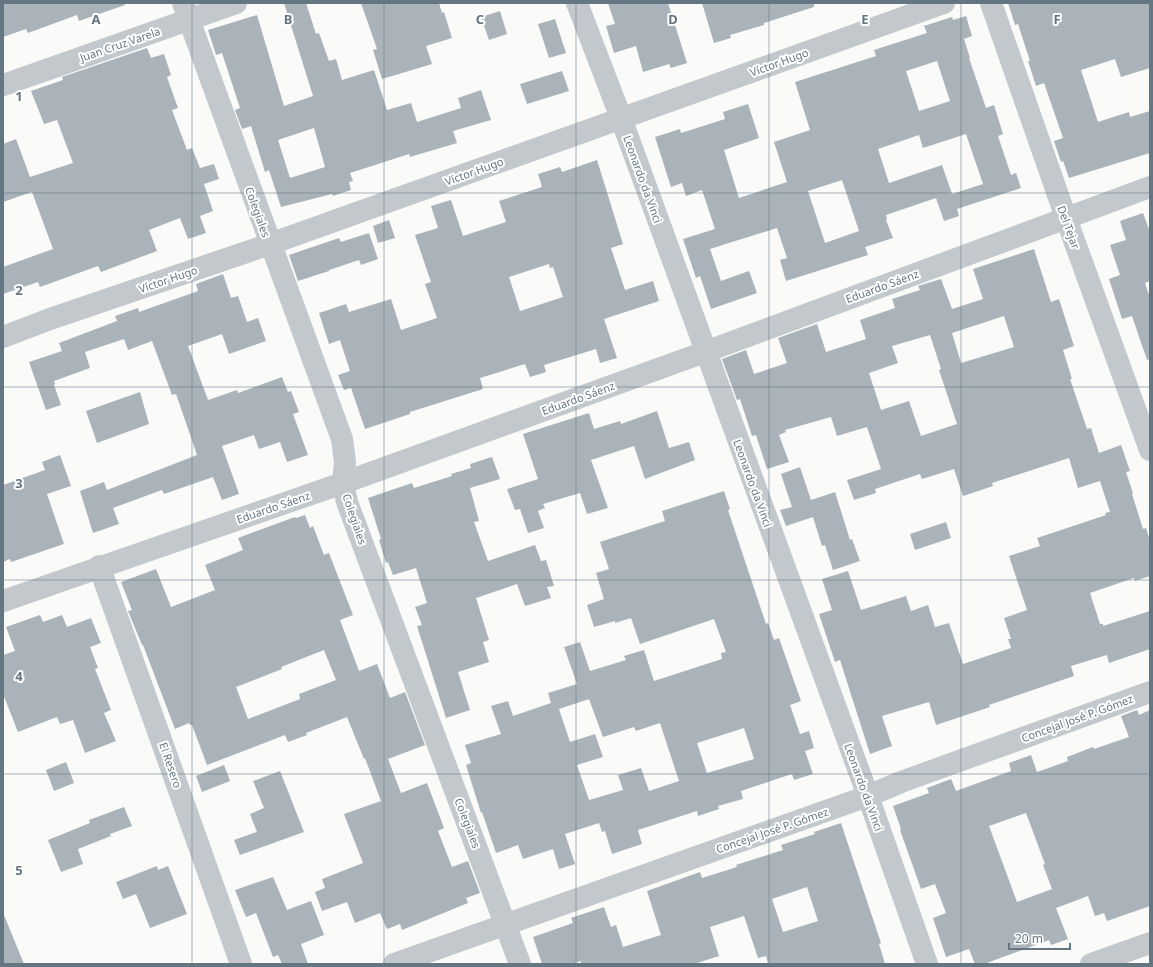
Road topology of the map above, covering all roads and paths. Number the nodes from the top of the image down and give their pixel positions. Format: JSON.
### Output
{"nodes":[{"id":1,"x":236,"y":3,"type":"edge"},
{"id":2,"x":577,"y":3,"type":"edge"},
{"id":3,"x":944,"y":3,"type":"edge"},
{"id":4,"x":991,"y":3,"type":"edge"},
{"id":5,"x":186,"y":11,"type":"edge"},
{"id":6,"x":3,"y":85,"type":"edge"},
{"id":7,"x":621,"y":118,"type":"junction"},
{"id":8,"x":1150,"y":187,"type":"edge"},
{"id":9,"x":1066,"y":218,"type":"junction"},
{"id":10,"x":270,"y":244,"type":"junction"},
{"id":11,"x":3,"y":337,"type":"edge"},
{"id":12,"x":705,"y":352,"type":"junction"},
{"id":13,"x":1149,"y":443,"type":"edge"},
{"id":14,"x":343,"y":483,"type":"junction"},
{"id":15,"x":99,"y":566,"type":"junction"},
{"id":16,"x":3,"y":601,"type":"edge"},
{"id":17,"x":1150,"y":692,"type":"edge"},
{"id":18,"x":868,"y":796,"type":"junction"},
{"id":19,"x":506,"y":924,"type":"junction"},
{"id":20,"x":1150,"y":943,"type":"edge"},
{"id":21,"x":241,"y":964,"type":"edge"},
{"id":22,"x":394,"y":964,"type":"edge"},
{"id":23,"x":520,"y":964,"type":"edge"},
{"id":24,"x":927,"y":964,"type":"edge"},
{"id":25,"x":1091,"y":964,"type":"edge"}],
"edges":[{"from":1,"to":5,"type":"street","name":"Juan Cruz Varela"},
{"from":2,"to":7,"type":"street","name":"Leonardo da Vinci"},
{"from":3,"to":7,"type":"street","name":"Víctor Hugo"},
{"from":4,"to":9,"type":"street","name":"Del Tejar"},
{"from":5,"to":6,"type":"street","name":"Juan Cruz Varela"},
{"from":5,"to":10,"type":"street","name":"Colegiales"},
{"from":7,"to":10,"type":"street","name":"Víctor Hugo"},
{"from":7,"to":12,"type":"street","name":"Leonardo da Vinci"},
{"from":8,"to":9,"type":"street","name":"Eduardo Sáenz"},
{"from":9,"to":12,"type":"street","name":"Eduardo Sáenz"},
{"from":9,"to":13,"type":"street","name":"Del Tejar"},
{"from":10,"to":11,"type":"street","name":"Víctor Hugo"},
{"from":10,"to":14,"type":"street","name":"Colegiales"},
{"from":12,"to":14,"type":"street","name":"Eduardo Sáenz"},
{"from":12,"to":18,"type":"street","name":"Leonardo da Vinci"},
{"from":14,"to":15,"type":"street","name":"Eduardo Sáenz"},
{"from":14,"to":19,"type":"street","name":"Colegiales"},
{"from":15,"to":16,"type":"street","name":"Eduardo Sáenz"},
{"from":15,"to":21,"type":"street","name":"El Resero"},
{"from":17,"to":18,"type":"street","name":"Concejal José P. Gómez"},
{"from":18,"to":19,"type":"street","name":"Concejal José P. Gómez"},
{"from":18,"to":24,"type":"street","name":"Leonardo da Vinci"},
{"from":19,"to":22,"type":"street","name":"Concejal José P. Gómez"},
{"from":19,"to":23,"type":"street","name":"Colegiales"},
{"from":20,"to":25,"type":"street"}]}
